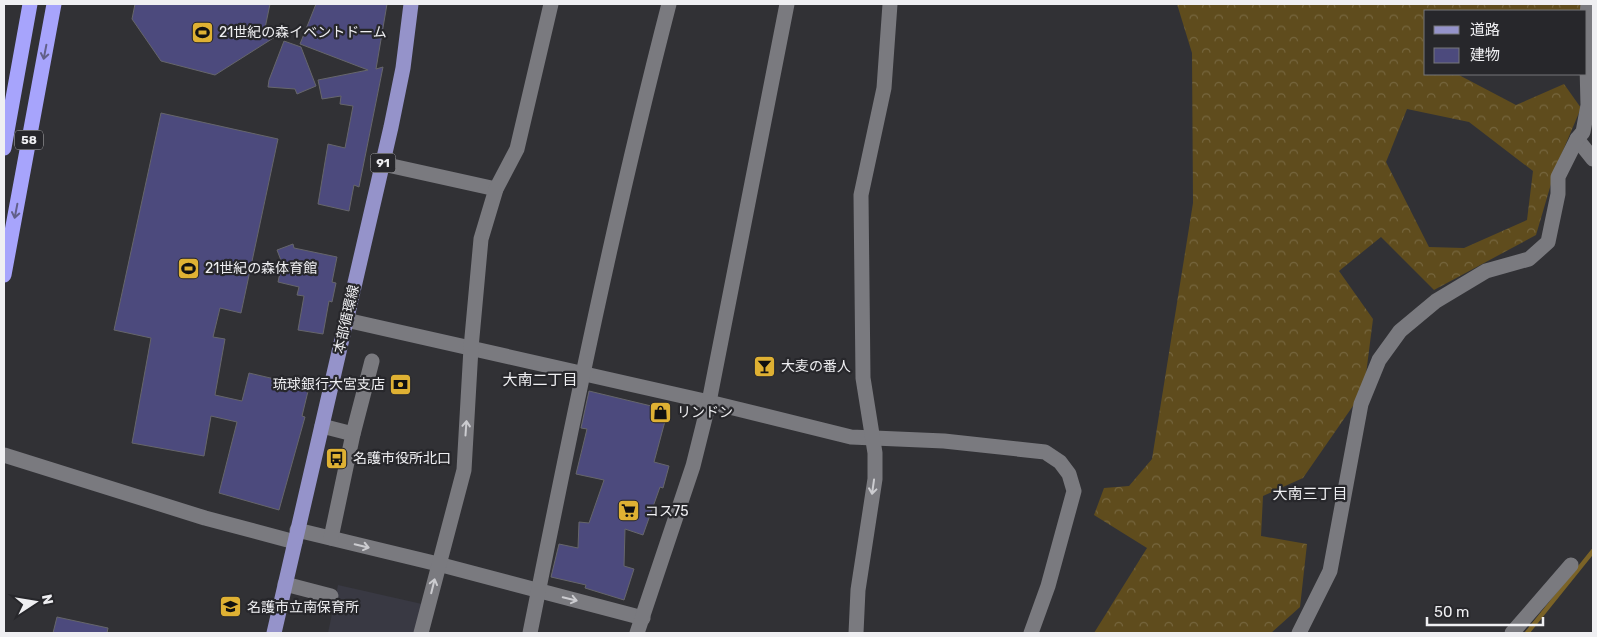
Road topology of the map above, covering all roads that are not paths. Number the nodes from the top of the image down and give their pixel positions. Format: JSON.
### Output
{"nodes":[{"id":1,"x":30,"y":4,"type":"edge"},
{"id":2,"x":54,"y":4,"type":"edge"},
{"id":3,"x":411,"y":4,"type":"edge"},
{"id":4,"x":551,"y":4,"type":"edge"},
{"id":5,"x":669,"y":4,"type":"edge"},
{"id":6,"x":787,"y":4,"type":"edge"},
{"id":7,"x":890,"y":4,"type":"edge"},
{"id":8,"x":1587,"y":66,"type":"edge"},
{"id":9,"x":1577,"y":139,"type":"junction"},
{"id":10,"x":4,"y":148,"type":"edge"},
{"id":11,"x":1593,"y":159,"type":"edge"},
{"id":12,"x":383,"y":164,"type":"junction"},
{"id":13,"x":496,"y":189,"type":"junction"},
{"id":14,"x":4,"y":275,"type":"edge"},
{"id":15,"x":346,"y":320,"type":"junction"},
{"id":16,"x":471,"y":348,"type":"junction"},
{"id":17,"x":372,"y":361,"type":"dead end"},
{"id":18,"x":583,"y":373,"type":"junction"},
{"id":19,"x":709,"y":402,"type":"junction"},
{"id":20,"x":322,"y":426,"type":"junction"},
{"id":21,"x":353,"y":434,"type":"junction"},
{"id":22,"x":871,"y":439,"type":"junction"},
{"id":23,"x":4,"y":455,"type":"edge"},
{"id":24,"x":296,"y":536,"type":"junction"},
{"id":25,"x":331,"y":538,"type":"junction"},
{"id":26,"x":438,"y":564,"type":"junction"},
{"id":27,"x":1571,"y":565,"type":"dead end"},
{"id":28,"x":285,"y":584,"type":"junction"},
{"id":29,"x":538,"y":590,"type":"junction"},
{"id":30,"x":331,"y":596,"type":"dead end"},
{"id":31,"x":643,"y":618,"type":"junction"},
{"id":32,"x":274,"y":633,"type":"edge"},
{"id":33,"x":421,"y":633,"type":"edge"},
{"id":34,"x":530,"y":633,"type":"edge"},
{"id":35,"x":637,"y":633,"type":"edge"},
{"id":36,"x":856,"y":633,"type":"edge"},
{"id":37,"x":1031,"y":633,"type":"edge"},
{"id":38,"x":1298,"y":633,"type":"edge"},
{"id":39,"x":1512,"y":633,"type":"edge"}],
"edges":[{"from":1,"to":10,"type":"highway","number":"58"},
{"from":2,"to":14,"type":"highway","number":"58","one_way":true},
{"from":3,"to":12,"type":"main road","name":"本部循環線","number":"91"},
{"from":4,"to":13,"type":"street"},
{"from":5,"to":18,"type":"street"},
{"from":6,"to":19,"type":"street"},
{"from":7,"to":22,"type":"street"},
{"from":8,"to":9,"type":"street"},
{"from":9,"to":11,"type":"street"},
{"from":9,"to":38,"type":"street"},
{"from":12,"to":13,"type":"street"},
{"from":12,"to":15,"type":"main road","name":"本部循環線","number":"91"},
{"from":13,"to":16,"type":"street"},
{"from":15,"to":16,"type":"street"},
{"from":15,"to":20,"type":"main road","name":"本部循環線","number":"91"},
{"from":16,"to":18,"type":"street"},
{"from":26,"to":16,"type":"street","one_way":true},
{"from":17,"to":21,"type":"street"},
{"from":18,"to":19,"type":"street"},
{"from":18,"to":29,"type":"street"},
{"from":19,"to":22,"type":"street"},
{"from":19,"to":31,"type":"street"},
{"from":20,"to":21,"type":"street"},
{"from":20,"to":24,"type":"main road","name":"本部循環線","number":"91"},
{"from":21,"to":25,"type":"street"},
{"from":22,"to":36,"type":"street","one_way":true},
{"from":22,"to":37,"type":"street"},
{"from":23,"to":24,"type":"street"},
{"from":24,"to":25,"type":"street"},
{"from":24,"to":28,"type":"main road","name":"本部循環線","number":"91"},
{"from":25,"to":26,"type":"street","one_way":true},
{"from":26,"to":29,"type":"street"},
{"from":33,"to":26,"type":"street","one_way":true},
{"from":27,"to":39,"type":"street"},
{"from":28,"to":30,"type":"street"},
{"from":28,"to":32,"type":"main road","name":"本部循環線","number":"91"},
{"from":29,"to":31,"type":"street","one_way":true},
{"from":29,"to":34,"type":"street"},
{"from":31,"to":35,"type":"street"}]}
